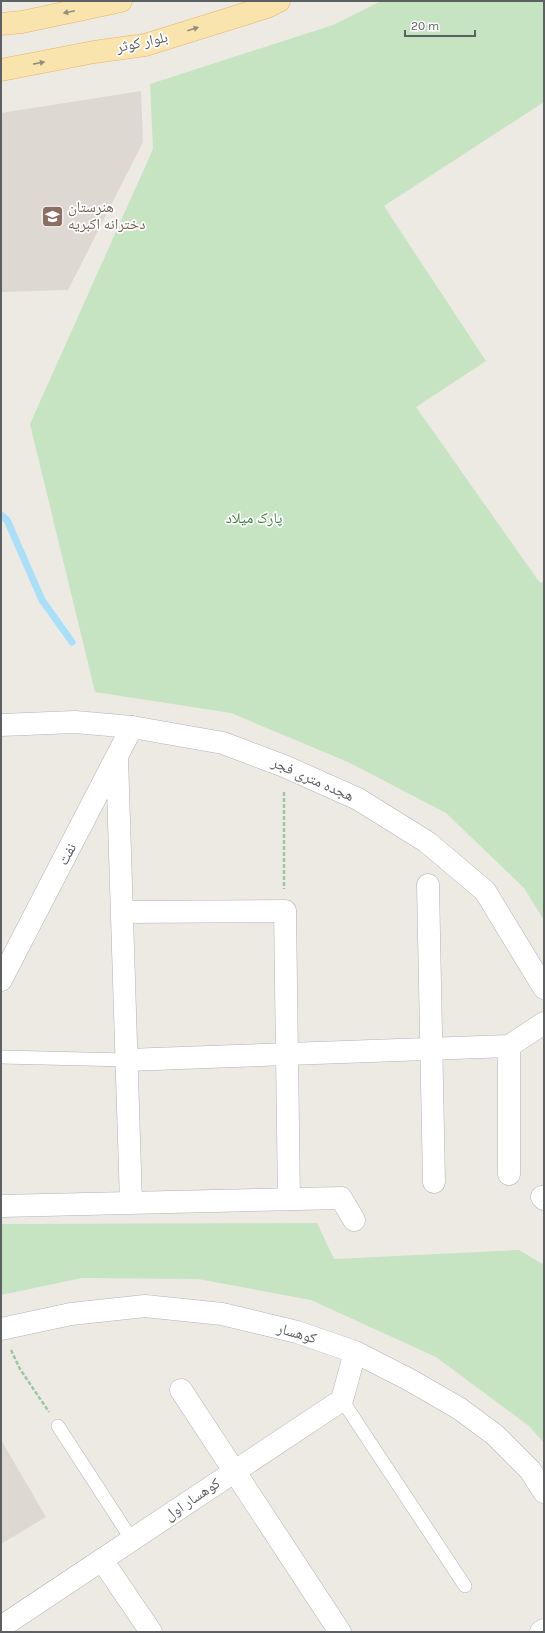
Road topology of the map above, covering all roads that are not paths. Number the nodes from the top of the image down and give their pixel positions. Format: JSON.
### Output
{"nodes":[{"id":1,"x":120,"y":1,"type":"edge"},
{"id":2,"x":280,"y":1,"type":"edge"},
{"id":3,"x":1,"y":24,"type":"edge"},
{"id":4,"x":1,"y":70,"type":"edge"},
{"id":5,"x":1,"y":724,"type":"edge"},
{"id":6,"x":132,"y":728,"type":"junction"},
{"id":7,"x":117,"y":757,"type":"junction"},
{"id":8,"x":428,"y":885,"type":"dead end"},
{"id":9,"x":122,"y":912,"type":"junction"},
{"id":10,"x":1,"y":980,"type":"edge"},
{"id":11,"x":544,"y":988,"type":"edge"},
{"id":12,"x":544,"y":1023,"type":"edge"},
{"id":13,"x":510,"y":1046,"type":"junction"},
{"id":14,"x":431,"y":1050,"type":"junction"},
{"id":15,"x":287,"y":1055,"type":"junction"},
{"id":16,"x":1,"y":1057,"type":"edge"},
{"id":17,"x":127,"y":1060,"type":"junction"},
{"id":18,"x":509,"y":1174,"type":"dead end"},
{"id":19,"x":434,"y":1182,"type":"dead end"},
{"id":20,"x":289,"y":1199,"type":"junction"},
{"id":21,"x":131,"y":1203,"type":"junction"},
{"id":22,"x":1,"y":1206,"type":"edge"},
{"id":23,"x":354,"y":1220,"type":"dead end"},
{"id":24,"x":1,"y":1329,"type":"edge"},
{"id":25,"x":355,"y":1352,"type":"junction"},
{"id":26,"x":181,"y":1390,"type":"dead end"},
{"id":27,"x":342,"y":1400,"type":"junction"},
{"id":28,"x":58,"y":1426,"type":"road end"},
{"id":29,"x":234,"y":1472,"type":"junction"},
{"id":30,"x":544,"y":1492,"type":"edge"},
{"id":31,"x":132,"y":1540,"type":"junction"},
{"id":32,"x":102,"y":1560,"type":"junction"},
{"id":33,"x":465,"y":1586,"type":"dead end"},
{"id":34,"x":1,"y":1627,"type":"edge"},
{"id":35,"x":544,"y":1630,"type":"edge"},
{"id":36,"x":152,"y":1632,"type":"edge"},
{"id":37,"x":340,"y":1632,"type":"edge"},
{"id":38,"x":541,"y":1632,"type":"edge"}],
"edges":[{"from":1,"to":3,"type":"main road","one_way":true},
{"from":4,"to":2,"type":"main road","name":"بلوار کوثر","one_way":true},
{"from":5,"to":6,"type":"street","name":"هجده متری فجر"},
{"from":6,"to":7,"type":"street","name":"نفت"},
{"from":6,"to":11,"type":"street","name":"هجده متری فجر"},
{"from":7,"to":9,"type":"street"},
{"from":7,"to":10,"type":"street","name":"نفت"},
{"from":8,"to":14,"type":"street"},
{"from":9,"to":15,"type":"street"},
{"from":9,"to":17,"type":"street"},
{"from":12,"to":13,"type":"street"},
{"from":13,"to":14,"type":"street"},
{"from":13,"to":18,"type":"street"},
{"from":14,"to":15,"type":"street"},
{"from":14,"to":19,"type":"street"},
{"from":15,"to":17,"type":"street"},
{"from":15,"to":20,"type":"street"},
{"from":16,"to":17,"type":"lane"},
{"from":17,"to":21,"type":"street"},
{"from":20,"to":21,"type":"street"},
{"from":20,"to":23,"type":"street"},
{"from":21,"to":22,"type":"street"},
{"from":24,"to":25,"type":"street","name":"کوهسار"},
{"from":25,"to":27,"type":"street"},
{"from":25,"to":30,"type":"street","name":"کوهسار"},
{"from":26,"to":29,"type":"street"},
{"from":27,"to":29,"type":"street","name":"کوهسار اول"},
{"from":27,"to":33,"type":"lane"},
{"from":28,"to":31,"type":"lane"},
{"from":29,"to":31,"type":"street","name":"کوهسار اول"},
{"from":29,"to":37,"type":"street"},
{"from":31,"to":32,"type":"street","name":"کوهسار اول"},
{"from":32,"to":34,"type":"street","name":"کوهسار اول"},
{"from":32,"to":36,"type":"street"},
{"from":35,"to":38,"type":"street"}]}
